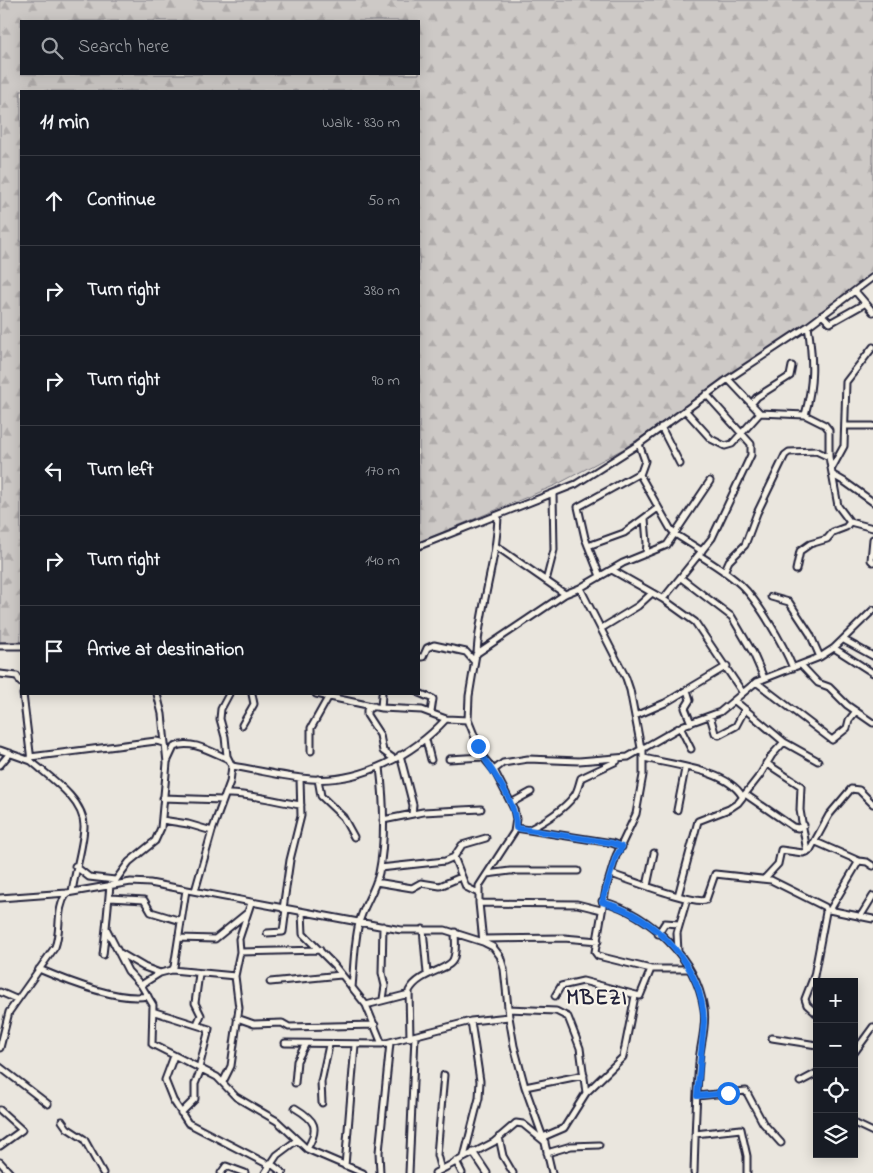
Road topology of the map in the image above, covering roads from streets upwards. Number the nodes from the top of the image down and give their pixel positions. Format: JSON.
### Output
{"nodes":[{"id":1,"x":873,"y":277,"type":"edge"},
{"id":2,"x":855,"y":291,"type":"junction"},
{"id":3,"x":864,"y":304,"type":"junction"},
{"id":4,"x":873,"y":312,"type":"edge"},
{"id":5,"x":822,"y":315,"type":"junction"},
{"id":6,"x":808,"y":326,"type":"junction"},
{"id":7,"x":873,"y":347,"type":"edge"},
{"id":8,"x":792,"y":366,"type":"dead end"},
{"id":9,"x":728,"y":378,"type":"junction"},
{"id":10,"x":706,"y":394,"type":"junction"},
{"id":11,"x":752,"y":403,"type":"junction"},
{"id":12,"x":685,"y":410,"type":"junction"},
{"id":13,"x":760,"y":413,"type":"junction"},
{"id":14,"x":805,"y":415,"type":"junction"},
{"id":15,"x":846,"y":426,"type":"junction"},
{"id":16,"x":873,"y":426,"type":"edge"},
{"id":17,"x":661,"y":427,"type":"junction"},
{"id":18,"x":740,"y":434,"type":"junction"},
{"id":19,"x":639,"y":444,"type":"junction"},
{"id":20,"x":829,"y":457,"type":"junction"},
{"id":21,"x":680,"y":464,"type":"dead end"},
{"id":22,"x":832,"y":468,"type":"junction"},
{"id":23,"x":640,"y":473,"type":"junction"},
{"id":24,"x":833,"y":476,"type":"junction"},
{"id":25,"x":710,"y":481,"type":"dead end"},
{"id":26,"x":553,"y":494,"type":"junction"},
{"id":27,"x":873,"y":502,"type":"edge"},
{"id":28,"x":658,"y":508,"type":"junction"},
{"id":29,"x":498,"y":514,"type":"junction"},
{"id":30,"x":645,"y":519,"type":"junction"},
{"id":31,"x":850,"y":522,"type":"junction"},
{"id":32,"x":873,"y":528,"type":"edge"},
{"id":33,"x":675,"y":534,"type":"junction"},
{"id":34,"x":873,"y":539,"type":"edge"},
{"id":35,"x":420,"y":546,"type":"edge"},
{"id":36,"x":496,"y":546,"type":"junction"},
{"id":37,"x":588,"y":546,"type":"junction"},
{"id":38,"x":701,"y":553,"type":"junction"},
{"id":39,"x":646,"y":554,"type":"junction"},
{"id":40,"x":873,"y":562,"type":"edge"},
{"id":41,"x":612,"y":570,"type":"junction"},
{"id":42,"x":796,"y":570,"type":"dead end"},
{"id":43,"x":724,"y":572,"type":"junction"},
{"id":44,"x":600,"y":576,"type":"junction"},
{"id":45,"x":681,"y":578,"type":"junction"},
{"id":46,"x":546,"y":581,"type":"junction"},
{"id":47,"x":580,"y":588,"type":"junction"},
{"id":48,"x":565,"y":594,"type":"junction"},
{"id":49,"x":651,"y":594,"type":"junction"},
{"id":50,"x":772,"y":597,"type":"dead end"},
{"id":51,"x":663,"y":599,"type":"junction"},
{"id":52,"x":873,"y":610,"type":"edge"},
{"id":53,"x":602,"y":628,"type":"junction"},
{"id":54,"x":844,"y":640,"type":"junction"},
{"id":55,"x":0,"y":646,"type":"edge"},
{"id":56,"x":20,"y":646,"type":"edge"},
{"id":57,"x":834,"y":648,"type":"junction"},
{"id":58,"x":476,"y":654,"type":"junction"},
{"id":59,"x":873,"y":656,"type":"edge"},
{"id":60,"x":820,"y":657,"type":"junction"},
{"id":61,"x":420,"y":658,"type":"edge"},
{"id":62,"x":474,"y":661,"type":"junction"},
{"id":63,"x":801,"y":665,"type":"junction"},
{"id":64,"x":727,"y":666,"type":"junction"},
{"id":65,"x":793,"y":668,"type":"junction"},
{"id":66,"x":873,"y":673,"type":"edge"},
{"id":67,"x":0,"y":674,"type":"edge"},
{"id":68,"x":764,"y":678,"type":"junction"},
{"id":69,"x":20,"y":681,"type":"edge"},
{"id":70,"x":756,"y":682,"type":"junction"},
{"id":71,"x":687,"y":690,"type":"junction"},
{"id":72,"x":743,"y":692,"type":"junction"},
{"id":73,"x":420,"y":693,"type":"edge"},
{"id":74,"x":23,"y":695,"type":"edge"},
{"id":75,"x":157,"y":695,"type":"edge"},
{"id":76,"x":229,"y":695,"type":"edge"},
{"id":77,"x":252,"y":695,"type":"edge"},
{"id":78,"x":322,"y":695,"type":"edge"},
{"id":79,"x":382,"y":695,"type":"edge"},
{"id":80,"x":329,"y":696,"type":"junction"},
{"id":81,"x":735,"y":701,"type":"junction"},
{"id":82,"x":374,"y":706,"type":"junction"},
{"id":83,"x":381,"y":708,"type":"junction"},
{"id":84,"x":745,"y":709,"type":"junction"},
{"id":85,"x":856,"y":711,"type":"junction"},
{"id":86,"x":431,"y":712,"type":"junction"},
{"id":87,"x":635,"y":716,"type":"junction"},
{"id":88,"x":710,"y":716,"type":"junction"},
{"id":89,"x":446,"y":719,"type":"junction"},
{"id":90,"x":468,"y":720,"type":"junction"},
{"id":91,"x":691,"y":723,"type":"junction"},
{"id":92,"x":873,"y":723,"type":"edge"},
{"id":93,"x":242,"y":725,"type":"dead end"},
{"id":94,"x":680,"y":727,"type":"junction"},
{"id":95,"x":426,"y":740,"type":"junction"},
{"id":96,"x":784,"y":742,"type":"junction"},
{"id":97,"x":165,"y":743,"type":"junction"},
{"id":98,"x":642,"y":748,"type":"junction"},
{"id":99,"x":0,"y":750,"type":"edge"},
{"id":100,"x":691,"y":750,"type":"dead end"},
{"id":101,"x":311,"y":752,"type":"dead end"},
{"id":102,"x":10,"y":754,"type":"junction"},
{"id":103,"x":400,"y":755,"type":"junction"},
{"id":104,"x":483,"y":757,"type":"junction"},
{"id":105,"x":644,"y":758,"type":"junction"},
{"id":106,"x":30,"y":759,"type":"junction"},
{"id":107,"x":228,"y":759,"type":"junction"},
{"id":108,"x":394,"y":759,"type":"junction"},
{"id":109,"x":449,"y":759,"type":"dead end"},
{"id":110,"x":622,"y":759,"type":"junction"},
{"id":111,"x":431,"y":760,"type":"dead end"},
{"id":112,"x":818,"y":761,"type":"dead end"},
{"id":113,"x":167,"y":763,"type":"junction"},
{"id":114,"x":766,"y":763,"type":"junction"},
{"id":115,"x":0,"y":765,"type":"edge"},
{"id":116,"x":232,"y":766,"type":"junction"},
{"id":117,"x":380,"y":767,"type":"junction"},
{"id":118,"x":685,"y":768,"type":"junction"},
{"id":119,"x":494,"y":770,"type":"junction"},
{"id":120,"x":300,"y":778,"type":"junction"},
{"id":121,"x":318,"y":779,"type":"junction"},
{"id":122,"x":532,"y":792,"type":"dead end"},
{"id":123,"x":227,"y":794,"type":"junction"},
{"id":124,"x":744,"y":795,"type":"junction"},
{"id":125,"x":163,"y":798,"type":"junction"},
{"id":126,"x":223,"y":800,"type":"junction"},
{"id":127,"x":511,"y":803,"type":"junction"},
{"id":128,"x":873,"y":804,"type":"edge"},
{"id":129,"x":301,"y":805,"type":"junction"},
{"id":130,"x":481,"y":808,"type":"dead end"},
{"id":131,"x":677,"y":810,"type":"dead end"},
{"id":132,"x":412,"y":814,"type":"junction"},
{"id":133,"x":162,"y":820,"type":"junction"},
{"id":134,"x":383,"y":820,"type":"junction"},
{"id":135,"x":804,"y":825,"type":"junction"},
{"id":136,"x":516,"y":828,"type":"junction"},
{"id":137,"x":528,"y":830,"type":"junction"},
{"id":138,"x":212,"y":831,"type":"junction"},
{"id":139,"x":354,"y":837,"type":"dead end"},
{"id":140,"x":486,"y":838,"type":"dead end"},
{"id":141,"x":816,"y":842,"type":"junction"},
{"id":142,"x":622,"y":847,"type":"junction"},
{"id":143,"x":807,"y":852,"type":"junction"},
{"id":144,"x":654,"y":853,"type":"dead end"},
{"id":145,"x":454,"y":857,"type":"junction"},
{"id":146,"x":859,"y":862,"type":"junction"},
{"id":147,"x":75,"y":866,"type":"junction"},
{"id":148,"x":873,"y":866,"type":"edge"},
{"id":149,"x":380,"y":868,"type":"junction"},
{"id":150,"x":578,"y":871,"type":"dead end"},
{"id":151,"x":486,"y":874,"type":"junction"},
{"id":152,"x":610,"y":874,"type":"junction"},
{"id":153,"x":461,"y":876,"type":"junction"},
{"id":154,"x":765,"y":878,"type":"junction"},
{"id":155,"x":376,"y":882,"type":"junction"},
{"id":156,"x":113,"y":883,"type":"junction"},
{"id":157,"x":647,"y":886,"type":"junction"},
{"id":158,"x":186,"y":890,"type":"junction"},
{"id":159,"x":195,"y":891,"type":"junction"},
{"id":160,"x":69,"y":893,"type":"junction"},
{"id":161,"x":478,"y":894,"type":"junction"},
{"id":162,"x":678,"y":896,"type":"junction"},
{"id":163,"x":873,"y":896,"type":"edge"},
{"id":164,"x":0,"y":898,"type":"edge"},
{"id":165,"x":110,"y":898,"type":"junction"},
{"id":166,"x":686,"y":899,"type":"junction"},
{"id":167,"x":602,"y":902,"type":"junction"},
{"id":168,"x":252,"y":903,"type":"junction"},
{"id":169,"x":479,"y":903,"type":"junction"},
{"id":170,"x":285,"y":909,"type":"junction"},
{"id":171,"x":601,"y":910,"type":"junction"},
{"id":172,"x":828,"y":910,"type":"junction"},
{"id":173,"x":302,"y":912,"type":"junction"},
{"id":174,"x":248,"y":913,"type":"junction"},
{"id":175,"x":860,"y":917,"type":"junction"},
{"id":176,"x":873,"y":919,"type":"edge"},
{"id":177,"x":181,"y":921,"type":"junction"},
{"id":178,"x":359,"y":921,"type":"junction"},
{"id":179,"x":678,"y":924,"type":"junction"},
{"id":180,"x":383,"y":926,"type":"junction"},
{"id":181,"x":106,"y":928,"type":"junction"},
{"id":182,"x":423,"y":929,"type":"junction"},
{"id":183,"x":455,"y":932,"type":"junction"},
{"id":184,"x":267,"y":933,"type":"dead end"},
{"id":185,"x":658,"y":934,"type":"junction"},
{"id":186,"x":179,"y":938,"type":"junction"},
{"id":187,"x":483,"y":940,"type":"junction"},
{"id":188,"x":598,"y":941,"type":"junction"},
{"id":189,"x":320,"y":950,"type":"junction"},
{"id":190,"x":120,"y":952,"type":"junction"},
{"id":191,"x":240,"y":952,"type":"junction"},
{"id":192,"x":678,"y":953,"type":"junction"},
{"id":193,"x":103,"y":954,"type":"dead end"},
{"id":194,"x":39,"y":969,"type":"junction"},
{"id":195,"x":172,"y":970,"type":"junction"},
{"id":196,"x":651,"y":970,"type":"junction"},
{"id":197,"x":689,"y":970,"type":"junction"},
{"id":198,"x":160,"y":972,"type":"junction"},
{"id":199,"x":426,"y":973,"type":"junction"},
{"id":200,"x":199,"y":974,"type":"junction"},
{"id":201,"x":341,"y":974,"type":"junction"},
{"id":202,"x":235,"y":976,"type":"junction"},
{"id":203,"x":813,"y":978,"type":"edge"},
{"id":204,"x":813,"y":979,"type":"edge"},
{"id":205,"x":270,"y":982,"type":"dead end"},
{"id":206,"x":141,"y":985,"type":"junction"},
{"id":207,"x":352,"y":988,"type":"junction"},
{"id":208,"x":0,"y":992,"type":"edge"},
{"id":209,"x":408,"y":994,"type":"junction"},
{"id":210,"x":148,"y":996,"type":"junction"},
{"id":211,"x":555,"y":996,"type":"dead end"},
{"id":212,"x":635,"y":996,"type":"junction"},
{"id":213,"x":16,"y":999,"type":"junction"},
{"id":214,"x":383,"y":999,"type":"junction"},
{"id":215,"x":366,"y":1005,"type":"junction"},
{"id":216,"x":508,"y":1009,"type":"junction"},
{"id":217,"x":813,"y":1010,"type":"edge"},
{"id":218,"x":155,"y":1012,"type":"junction"},
{"id":219,"x":508,"y":1017,"type":"junction"},
{"id":220,"x":237,"y":1018,"type":"junction"},
{"id":221,"x":471,"y":1021,"type":"junction"},
{"id":222,"x":197,"y":1024,"type":"junction"},
{"id":223,"x":375,"y":1025,"type":"junction"},
{"id":224,"x":873,"y":1027,"type":"edge"},
{"id":225,"x":413,"y":1037,"type":"junction"},
{"id":226,"x":772,"y":1038,"type":"dead end"},
{"id":227,"x":390,"y":1043,"type":"junction"},
{"id":228,"x":285,"y":1044,"type":"dead end"},
{"id":229,"x":382,"y":1044,"type":"junction"},
{"id":230,"x":813,"y":1044,"type":"edge"},
{"id":231,"x":305,"y":1045,"type":"junction"},
{"id":232,"x":329,"y":1045,"type":"junction"},
{"id":233,"x":354,"y":1045,"type":"junction"},
{"id":234,"x":858,"y":1046,"type":"edge"},
{"id":235,"x":0,"y":1048,"type":"edge"},
{"id":236,"x":174,"y":1056,"type":"junction"},
{"id":237,"x":0,"y":1067,"type":"edge"},
{"id":238,"x":200,"y":1068,"type":"junction"},
{"id":239,"x":444,"y":1075,"type":"dead end"},
{"id":240,"x":584,"y":1075,"type":"junction"},
{"id":241,"x":813,"y":1075,"type":"edge"},
{"id":242,"x":223,"y":1082,"type":"junction"},
{"id":243,"x":800,"y":1082,"type":"dead end"},
{"id":244,"x":295,"y":1083,"type":"dead end"},
{"id":245,"x":525,"y":1087,"type":"junction"},
{"id":246,"x":586,"y":1093,"type":"junction"},
{"id":247,"x":697,"y":1096,"type":"junction"},
{"id":248,"x":322,"y":1103,"type":"dead end"},
{"id":249,"x":48,"y":1104,"type":"dead end"},
{"id":250,"x":295,"y":1108,"type":"dead end"},
{"id":251,"x":0,"y":1110,"type":"edge"},
{"id":252,"x":181,"y":1113,"type":"junction"},
{"id":253,"x":62,"y":1120,"type":"dead end"},
{"id":254,"x":858,"y":1125,"type":"edge"},
{"id":255,"x":873,"y":1132,"type":"edge"},
{"id":256,"x":695,"y":1134,"type":"junction"},
{"id":257,"x":499,"y":1137,"type":"junction"},
{"id":258,"x":543,"y":1137,"type":"junction"},
{"id":259,"x":297,"y":1140,"type":"junction"},
{"id":260,"x":545,"y":1143,"type":"junction"},
{"id":261,"x":781,"y":1143,"type":"dead end"},
{"id":262,"x":599,"y":1145,"type":"dead end"},
{"id":263,"x":0,"y":1146,"type":"edge"},
{"id":264,"x":307,"y":1149,"type":"junction"},
{"id":265,"x":473,"y":1152,"type":"junction"},
{"id":266,"x":547,"y":1153,"type":"junction"},
{"id":267,"x":464,"y":1157,"type":"junction"},
{"id":268,"x":456,"y":1161,"type":"junction"},
{"id":269,"x":0,"y":1162,"type":"edge"},
{"id":270,"x":269,"y":1164,"type":"junction"},
{"id":271,"x":345,"y":1166,"type":"junction"},
{"id":272,"x":438,"y":1171,"type":"edge"},
{"id":273,"x":10,"y":1173,"type":"edge"},
{"id":274,"x":103,"y":1173,"type":"edge"},
{"id":275,"x":221,"y":1173,"type":"edge"},
{"id":276,"x":245,"y":1173,"type":"edge"},
{"id":277,"x":265,"y":1173,"type":"edge"},
{"id":278,"x":282,"y":1173,"type":"edge"},
{"id":279,"x":363,"y":1173,"type":"edge"},
{"id":280,"x":380,"y":1173,"type":"edge"},
{"id":281,"x":409,"y":1173,"type":"edge"},
{"id":282,"x":462,"y":1173,"type":"edge"},
{"id":283,"x":488,"y":1173,"type":"edge"},
{"id":284,"x":513,"y":1173,"type":"edge"},
{"id":285,"x":552,"y":1173,"type":"edge"},
{"id":286,"x":694,"y":1173,"type":"edge"},
{"id":287,"x":747,"y":1173,"type":"edge"}],
"edges":[{"from":1,"to":2,"type":"street"},
{"from":2,"to":3,"type":"street"},
{"from":2,"to":5,"type":"street"},
{"from":3,"to":4,"type":"street"},
{"from":3,"to":5,"type":"street"},
{"from":5,"to":6,"type":"street"},
{"from":6,"to":9,"type":"street"},
{"from":6,"to":14,"type":"street"},
{"from":7,"to":15,"type":"street"},
{"from":8,"to":11,"type":"street"},
{"from":9,"to":10,"type":"street"},
{"from":9,"to":11,"type":"street"},
{"from":10,"to":12,"type":"street"},
{"from":10,"to":18,"type":"street"},
{"from":11,"to":13,"type":"street"},
{"from":12,"to":17,"type":"street"},
{"from":12,"to":18,"type":"street"},
{"from":13,"to":14,"type":"street"},
{"from":13,"to":18,"type":"street"},
{"from":14,"to":20,"type":"street"},
{"from":15,"to":16,"type":"street"},
{"from":15,"to":22,"type":"street"},
{"from":17,"to":19,"type":"street"},
{"from":17,"to":21,"type":"street"},
{"from":18,"to":38,"type":"street"},
{"from":19,"to":23,"type":"street"},
{"from":19,"to":26,"type":"street"},
{"from":20,"to":22,"type":"street"},
{"from":20,"to":43,"type":"street"},
{"from":22,"to":24,"type":"street"},
{"from":23,"to":28,"type":"street"},
{"from":23,"to":37,"type":"street"},
{"from":24,"to":27,"type":"street"},
{"from":24,"to":31,"type":"street"},
{"from":25,"to":33,"type":"street"},
{"from":26,"to":29,"type":"street"},
{"from":26,"to":46,"type":"street"},
{"from":28,"to":30,"type":"street"},
{"from":28,"to":33,"type":"street"},
{"from":29,"to":35,"type":"street"},
{"from":29,"to":36,"type":"street"},
{"from":30,"to":37,"type":"street"},
{"from":30,"to":39,"type":"street"},
{"from":31,"to":32,"type":"street"},
{"from":31,"to":42,"type":"street"},
{"from":33,"to":38,"type":"street"},
{"from":33,"to":39,"type":"street"},
{"from":34,"to":40,"type":"street"},
{"from":36,"to":46,"type":"street"},
{"from":36,"to":58,"type":"street"},
{"from":37,"to":44,"type":"street"},
{"from":38,"to":43,"type":"street"},
{"from":38,"to":45,"type":"street"},
{"from":39,"to":41,"type":"street"},
{"from":41,"to":44,"type":"street"},
{"from":41,"to":49,"type":"street"},
{"from":43,"to":65,"type":"street"},
{"from":44,"to":47,"type":"street"},
{"from":45,"to":51,"type":"street"},
{"from":45,"to":68,"type":"street"},
{"from":46,"to":48,"type":"street"},
{"from":47,"to":48,"type":"street"},
{"from":47,"to":53,"type":"street"},
{"from":48,"to":58,"type":"street"},
{"from":49,"to":51,"type":"street"},
{"from":49,"to":53,"type":"street"},
{"from":50,"to":60,"type":"street"},
{"from":51,"to":64,"type":"street"},
{"from":52,"to":54,"type":"street"},
{"from":53,"to":87,"type":"street"},
{"from":54,"to":57,"type":"street"},
{"from":54,"to":59,"type":"street"},
{"from":55,"to":56,"type":"street"},
{"from":57,"to":60,"type":"street"},
{"from":57,"to":66,"type":"street"},
{"from":58,"to":62,"type":"street"},
{"from":60,"to":63,"type":"street"},
{"from":61,"to":62,"type":"street"},
{"from":62,"to":90,"type":"street"},
{"from":63,"to":65,"type":"street"},
{"from":63,"to":85,"type":"street"},
{"from":64,"to":71,"type":"street"},
{"from":64,"to":72,"type":"street"},
{"from":65,"to":68,"type":"street"},
{"from":67,"to":69,"type":"street"},
{"from":68,"to":70,"type":"street"},
{"from":70,"to":72,"type":"street"},
{"from":70,"to":85,"type":"street"},
{"from":71,"to":87,"type":"street"},
{"from":71,"to":91,"type":"street"},
{"from":72,"to":81,"type":"street"},
{"from":73,"to":86,"type":"street"},
{"from":74,"to":106,"type":"street"},
{"from":75,"to":97,"type":"street"},
{"from":76,"to":107,"type":"street"},
{"from":77,"to":93,"type":"street"},
{"from":78,"to":80,"type":"street"},
{"from":79,"to":83,"type":"street"},
{"from":80,"to":82,"type":"street"},
{"from":80,"to":101,"type":"street"},
{"from":81,"to":84,"type":"street"},
{"from":81,"to":88,"type":"street"},
{"from":82,"to":83,"type":"street"},
{"from":82,"to":108,"type":"street"},
{"from":83,"to":86,"type":"street"},
{"from":84,"to":88,"type":"street"},
{"from":84,"to":96,"type":"street"},
{"from":85,"to":92,"type":"street"},
{"from":86,"to":89,"type":"street"},
{"from":87,"to":98,"type":"street"},
{"from":88,"to":91,"type":"street"},
{"from":89,"to":90,"type":"street"},
{"from":89,"to":95,"type":"street"},
{"from":90,"to":104,"type":"street"},
{"from":91,"to":94,"type":"street"},
{"from":94,"to":98,"type":"street"},
{"from":94,"to":100,"type":"street"},
{"from":95,"to":103,"type":"street"},
{"from":95,"to":111,"type":"street"},
{"from":96,"to":112,"type":"street"},
{"from":96,"to":114,"type":"street"},
{"from":97,"to":106,"type":"street"},
{"from":97,"to":113,"type":"street"},
{"from":98,"to":105,"type":"street"},
{"from":98,"to":110,"type":"street"},
{"from":99,"to":102,"type":"street"},
{"from":102,"to":106,"type":"street"},
{"from":102,"to":115,"type":"street"},
{"from":103,"to":108,"type":"street"},
{"from":103,"to":132,"type":"street"},
{"from":104,"to":109,"type":"street"},
{"from":104,"to":119,"type":"street"},
{"from":105,"to":118,"type":"street"},
{"from":105,"to":142,"type":"street"},
{"from":106,"to":147,"type":"street"},
{"from":107,"to":113,"type":"street"},
{"from":107,"to":116,"type":"street"},
{"from":108,"to":117,"type":"street"},
{"from":110,"to":119,"type":"street"},
{"from":110,"to":137,"type":"street"},
{"from":113,"to":125,"type":"street"},
{"from":114,"to":124,"type":"street"},
{"from":114,"to":135,"type":"street"},
{"from":116,"to":120,"type":"street"},
{"from":116,"to":123,"type":"street"},
{"from":117,"to":121,"type":"street"},
{"from":117,"to":134,"type":"street"},
{"from":118,"to":124,"type":"street"},
{"from":118,"to":131,"type":"street"},
{"from":119,"to":127,"type":"street"},
{"from":120,"to":121,"type":"street"},
{"from":120,"to":129,"type":"street"},
{"from":121,"to":139,"type":"street"},
{"from":122,"to":127,"type":"street"},
{"from":123,"to":126,"type":"street"},
{"from":123,"to":129,"type":"street"},
{"from":124,"to":135,"type":"street"},
{"from":124,"to":162,"type":"street"},
{"from":125,"to":126,"type":"street"},
{"from":125,"to":133,"type":"street"},
{"from":126,"to":138,"type":"street"},
{"from":127,"to":136,"type":"street"},
{"from":128,"to":141,"type":"street"},
{"from":129,"to":170,"type":"street"},
{"from":130,"to":132,"type":"street"},
{"from":132,"to":134,"type":"street"},
{"from":133,"to":138,"type":"street"},
{"from":133,"to":156,"type":"street"},
{"from":134,"to":149,"type":"street"},
{"from":135,"to":143,"type":"street"},
{"from":136,"to":137,"type":"street"},
{"from":136,"to":151,"type":"street"},
{"from":137,"to":142,"type":"street"},
{"from":138,"to":159,"type":"street"},
{"from":140,"to":145,"type":"street"},
{"from":141,"to":143,"type":"street"},
{"from":141,"to":146,"type":"street"},
{"from":142,"to":152,"type":"street"},
{"from":143,"to":154,"type":"street"},
{"from":144,"to":157,"type":"street"},
{"from":145,"to":149,"type":"street"},
{"from":145,"to":153,"type":"street"},
{"from":146,"to":148,"type":"street"},
{"from":146,"to":172,"type":"street"},
{"from":147,"to":156,"type":"street"},
{"from":147,"to":160,"type":"street"},
{"from":149,"to":155,"type":"street"},
{"from":150,"to":151,"type":"street"},
{"from":151,"to":161,"type":"street"},
{"from":152,"to":157,"type":"street"},
{"from":152,"to":167,"type":"street"},
{"from":153,"to":155,"type":"street"},
{"from":153,"to":161,"type":"street"},
{"from":154,"to":166,"type":"street"},
{"from":154,"to":172,"type":"street"},
{"from":155,"to":178,"type":"street"},
{"from":156,"to":158,"type":"street"},
{"from":156,"to":160,"type":"street"},
{"from":156,"to":165,"type":"street"},
{"from":157,"to":162,"type":"street"},
{"from":158,"to":159,"type":"street"},
{"from":158,"to":177,"type":"street"},
{"from":159,"to":168,"type":"street"},
{"from":160,"to":164,"type":"street"},
{"from":160,"to":194,"type":"street"},
{"from":161,"to":169,"type":"street"},
{"from":162,"to":166,"type":"street"},
{"from":163,"to":175,"type":"street"},
{"from":165,"to":177,"type":"street"},
{"from":165,"to":181,"type":"street"},
{"from":166,"to":179,"type":"street"},
{"from":167,"to":171,"type":"street"},
{"from":167,"to":185,"type":"street"},
{"from":168,"to":170,"type":"street"},
{"from":168,"to":174,"type":"street"},
{"from":169,"to":171,"type":"street"},
{"from":169,"to":187,"type":"street"},
{"from":170,"to":173,"type":"street"},
{"from":170,"to":184,"type":"street"},
{"from":171,"to":188,"type":"street"},
{"from":172,"to":175,"type":"street"},
{"from":172,"to":203,"type":"street"},
{"from":173,"to":178,"type":"street"},
{"from":173,"to":189,"type":"street"},
{"from":174,"to":186,"type":"street"},
{"from":174,"to":191,"type":"street"},
{"from":175,"to":176,"type":"street"},
{"from":177,"to":186,"type":"street"},
{"from":178,"to":180,"type":"street"},
{"from":178,"to":207,"type":"street"},
{"from":179,"to":185,"type":"street"},
{"from":179,"to":192,"type":"street"},
{"from":180,"to":182,"type":"street"},
{"from":180,"to":214,"type":"street"},
{"from":181,"to":190,"type":"street"},
{"from":181,"to":193,"type":"street"},
{"from":182,"to":183,"type":"street"},
{"from":182,"to":199,"type":"street"},
{"from":183,"to":187,"type":"street"},
{"from":183,"to":199,"type":"street"},
{"from":185,"to":192,"type":"street"},
{"from":186,"to":195,"type":"street"},
{"from":187,"to":188,"type":"street"},
{"from":187,"to":216,"type":"street"},
{"from":188,"to":196,"type":"street"},
{"from":189,"to":191,"type":"street"},
{"from":189,"to":201,"type":"street"},
{"from":190,"to":198,"type":"street"},
{"from":190,"to":206,"type":"street"},
{"from":191,"to":202,"type":"street"},
{"from":192,"to":197,"type":"street"},
{"from":194,"to":210,"type":"street"},
{"from":194,"to":213,"type":"street"},
{"from":195,"to":198,"type":"street"},
{"from":195,"to":200,"type":"street"},
{"from":196,"to":197,"type":"street"},
{"from":196,"to":212,"type":"street"},
{"from":197,"to":247,"type":"street"},
{"from":198,"to":206,"type":"street"},
{"from":199,"to":209,"type":"street"},
{"from":200,"to":202,"type":"street"},
{"from":200,"to":222,"type":"street"},
{"from":201,"to":205,"type":"street"},
{"from":201,"to":207,"type":"street"},
{"from":202,"to":220,"type":"street"},
{"from":204,"to":217,"type":"street"},
{"from":206,"to":210,"type":"street"},
{"from":207,"to":215,"type":"street"},
{"from":208,"to":213,"type":"street"},
{"from":209,"to":214,"type":"street"},
{"from":209,"to":225,"type":"street"},
{"from":210,"to":218,"type":"street"},
{"from":211,"to":212,"type":"street"},
{"from":212,"to":246,"type":"street"},
{"from":213,"to":235,"type":"street"},
{"from":214,"to":215,"type":"street"},
{"from":215,"to":223,"type":"street"},
{"from":216,"to":219,"type":"street"},
{"from":216,"to":240,"type":"street"},
{"from":218,"to":222,"type":"street"},
{"from":218,"to":236,"type":"street"},
{"from":219,"to":221,"type":"street"},
{"from":219,"to":245,"type":"street"},
{"from":220,"to":223,"type":"street"},
{"from":220,"to":242,"type":"street"},
{"from":221,"to":225,"type":"street"},
{"from":221,"to":267,"type":"street"},
{"from":222,"to":238,"type":"street"},
{"from":223,"to":229,"type":"street"},
{"from":224,"to":234,"type":"street"},
{"from":225,"to":227,"type":"street"},
{"from":225,"to":281,"type":"street"},
{"from":226,"to":230,"type":"street"},
{"from":227,"to":229,"type":"street"},
{"from":227,"to":280,"type":"street"},
{"from":228,"to":231,"type":"street"},
{"from":229,"to":233,"type":"street"},
{"from":231,"to":232,"type":"street"},
{"from":231,"to":244,"type":"street"},
{"from":232,"to":233,"type":"street"},
{"from":232,"to":248,"type":"street"},
{"from":233,"to":271,"type":"street"},
{"from":236,"to":238,"type":"street"},
{"from":236,"to":252,"type":"street"},
{"from":237,"to":249,"type":"street"},
{"from":238,"to":242,"type":"street"},
{"from":238,"to":252,"type":"street"},
{"from":239,"to":272,"type":"street"},
{"from":240,"to":245,"type":"street"},
{"from":240,"to":246,"type":"street"},
{"from":241,"to":243,"type":"street"},
{"from":242,"to":259,"type":"street"},
{"from":245,"to":258,"type":"street"},
{"from":246,"to":258,"type":"street"},
{"from":247,"to":256,"type":"street"},
{"from":247,"to":261,"type":"street"},
{"from":250,"to":264,"type":"street"},
{"from":251,"to":263,"type":"street"},
{"from":252,"to":270,"type":"street"},
{"from":253,"to":274,"type":"street"},
{"from":254,"to":255,"type":"street"},
{"from":256,"to":286,"type":"street"},
{"from":256,"to":287,"type":"street"},
{"from":257,"to":260,"type":"street"},
{"from":257,"to":265,"type":"street"},
{"from":257,"to":284,"type":"street"},
{"from":258,"to":260,"type":"street"},
{"from":259,"to":264,"type":"street"},
{"from":259,"to":270,"type":"street"},
{"from":260,"to":266,"type":"street"},
{"from":262,"to":266,"type":"street"},
{"from":264,"to":271,"type":"street"},
{"from":265,"to":267,"type":"street"},
{"from":265,"to":283,"type":"street"},
{"from":266,"to":285,"type":"street"},
{"from":267,"to":268,"type":"street"},
{"from":268,"to":272,"type":"street"},
{"from":268,"to":282,"type":"street"},
{"from":269,"to":273,"type":"street"},
{"from":270,"to":277,"type":"street"},
{"from":270,"to":278,"type":"street"},
{"from":271,"to":279,"type":"street"},
{"from":275,"to":276,"type":"street"}]}
